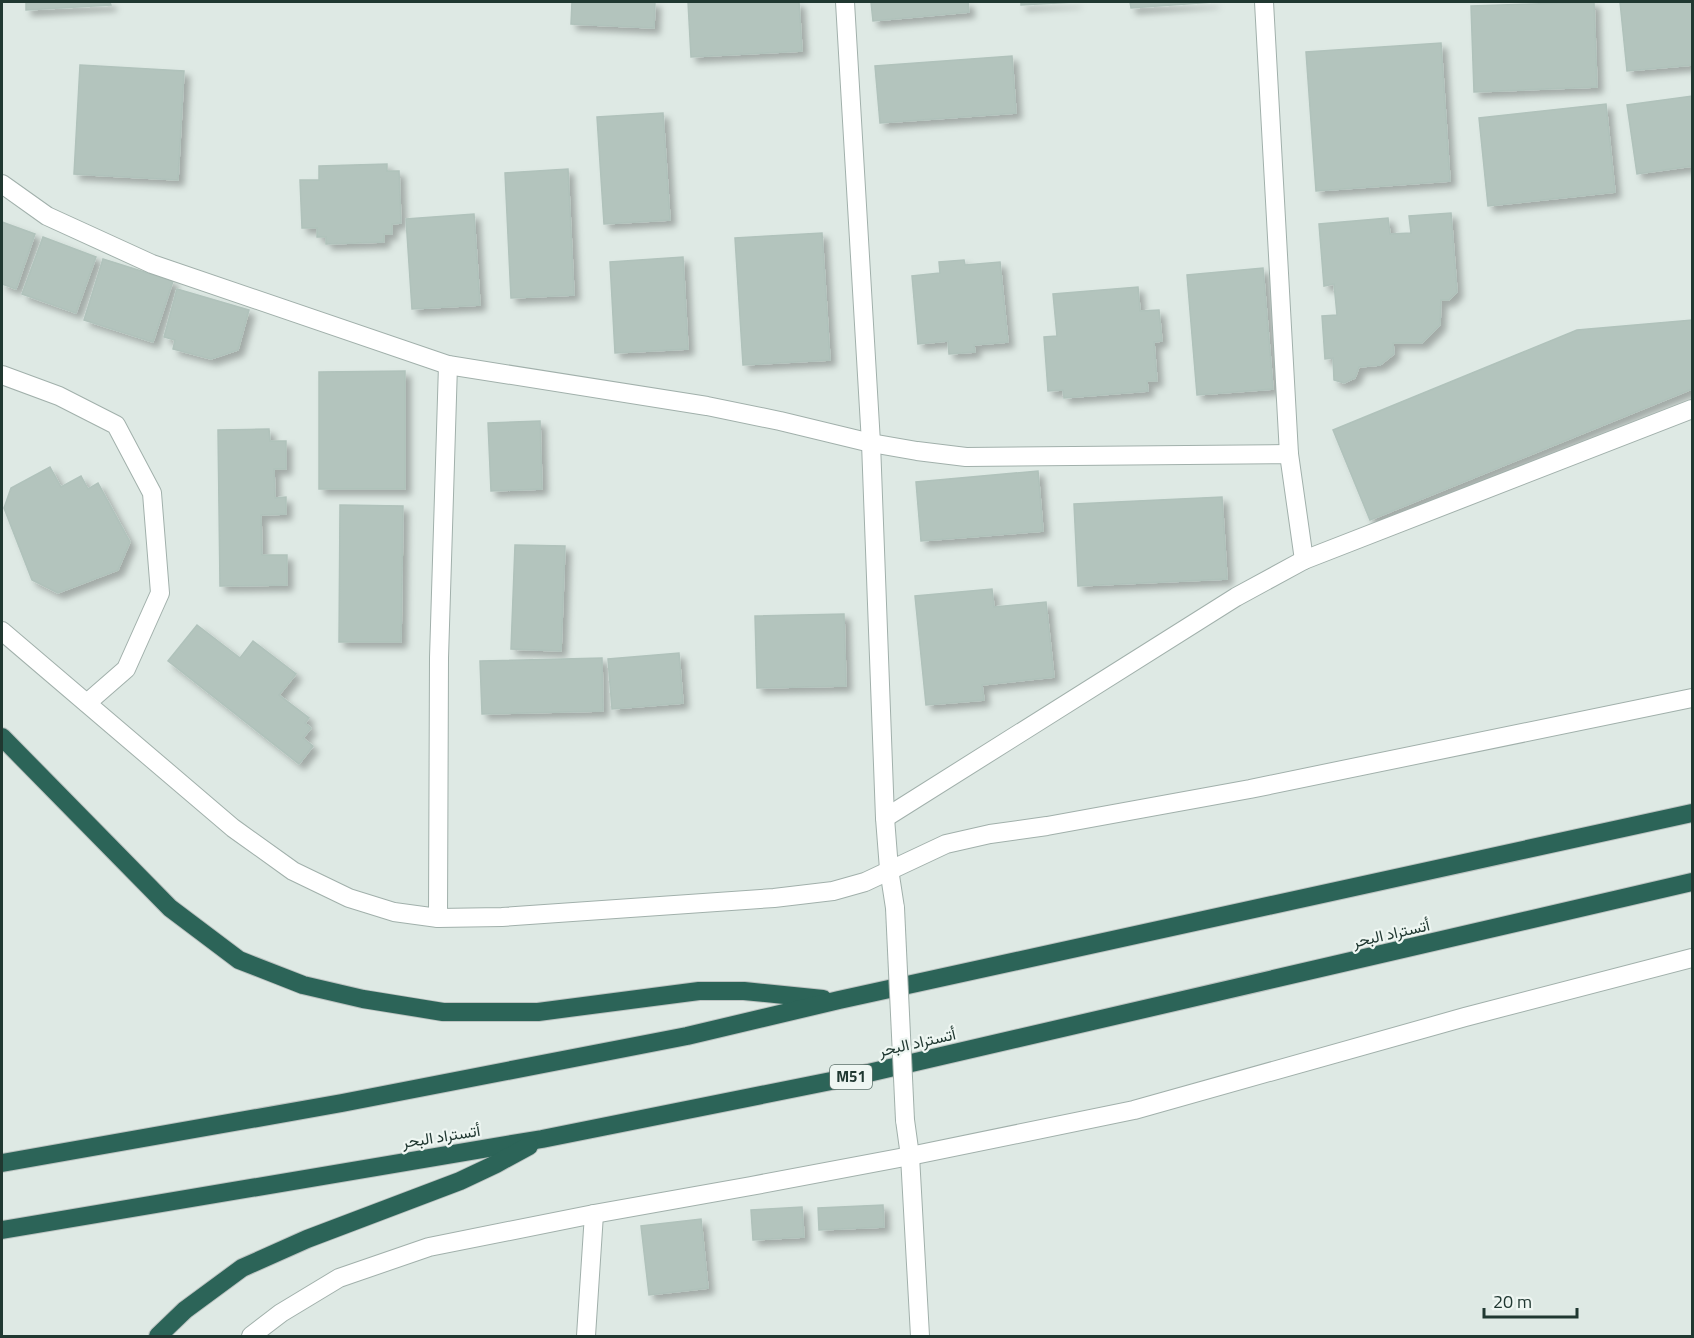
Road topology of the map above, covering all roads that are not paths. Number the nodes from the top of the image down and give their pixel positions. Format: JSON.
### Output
{"nodes":[{"id":1,"x":845,"y":2,"type":"edge"},
{"id":2,"x":1264,"y":2,"type":"edge"},
{"id":3,"x":2,"y":184,"type":"edge"},
{"id":4,"x":448,"y":365,"type":"junction"},
{"id":5,"x":2,"y":375,"type":"edge"},
{"id":6,"x":1692,"y":409,"type":"edge"},
{"id":7,"x":871,"y":443,"type":"junction"},
{"id":8,"x":1289,"y":454,"type":"junction"},
{"id":9,"x":1304,"y":560,"type":"junction"},
{"id":10,"x":2,"y":631,"type":"edge"},
{"id":11,"x":1692,"y":698,"type":"edge"},
{"id":12,"x":87,"y":704,"type":"junction"},
{"id":13,"x":2,"y":737,"type":"edge"},
{"id":14,"x":1692,"y":813,"type":"edge"},
{"id":15,"x":885,"y":818,"type":"junction"},
{"id":16,"x":889,"y":870,"type":"junction"},
{"id":17,"x":1692,"y":882,"type":"edge"},
{"id":18,"x":438,"y":918,"type":"junction"},
{"id":19,"x":1692,"y":958,"type":"edge"},
{"id":20,"x":839,"y":1000,"type":"junction"},
{"id":21,"x":542,"y":1139,"type":"junction"},
{"id":22,"x":910,"y":1156,"type":"junction"},
{"id":23,"x":2,"y":1163,"type":"edge"},
{"id":24,"x":594,"y":1214,"type":"junction"},
{"id":25,"x":2,"y":1230,"type":"edge"},
{"id":26,"x":158,"y":1336,"type":"edge"},
{"id":27,"x":251,"y":1336,"type":"edge"},
{"id":28,"x":586,"y":1336,"type":"edge"},
{"id":29,"x":920,"y":1336,"type":"edge"}],
"edges":[{"from":1,"to":7,"type":"street"},
{"from":2,"to":8,"type":"street"},
{"from":3,"to":4,"type":"street"},
{"from":4,"to":7,"type":"street"},
{"from":4,"to":18,"type":"street"},
{"from":5,"to":12,"type":"street"},
{"from":6,"to":9,"type":"street"},
{"from":7,"to":8,"type":"street"},
{"from":7,"to":15,"type":"street"},
{"from":8,"to":9,"type":"street"},
{"from":9,"to":15,"type":"street"},
{"from":10,"to":12,"type":"street"},
{"from":11,"to":16,"type":"street"},
{"from":12,"to":18,"type":"street"},
{"from":13,"to":20,"type":"highway"},
{"from":14,"to":20,"type":"highway"},
{"from":15,"to":16,"type":"street"},
{"from":16,"to":18,"type":"street"},
{"from":16,"to":22,"type":"street","bridge":true},
{"from":17,"to":21,"type":"highway","name":"أتستراد البحر","number":"M51"},
{"from":19,"to":22,"type":"street"},
{"from":20,"to":23,"type":"highway"},
{"from":21,"to":25,"type":"highway","name":"أتستراد البحر","number":"M51"},
{"from":21,"to":26,"type":"highway"},
{"from":22,"to":24,"type":"street"},
{"from":22,"to":29,"type":"street"},
{"from":24,"to":27,"type":"street"},
{"from":24,"to":28,"type":"street"}]}
